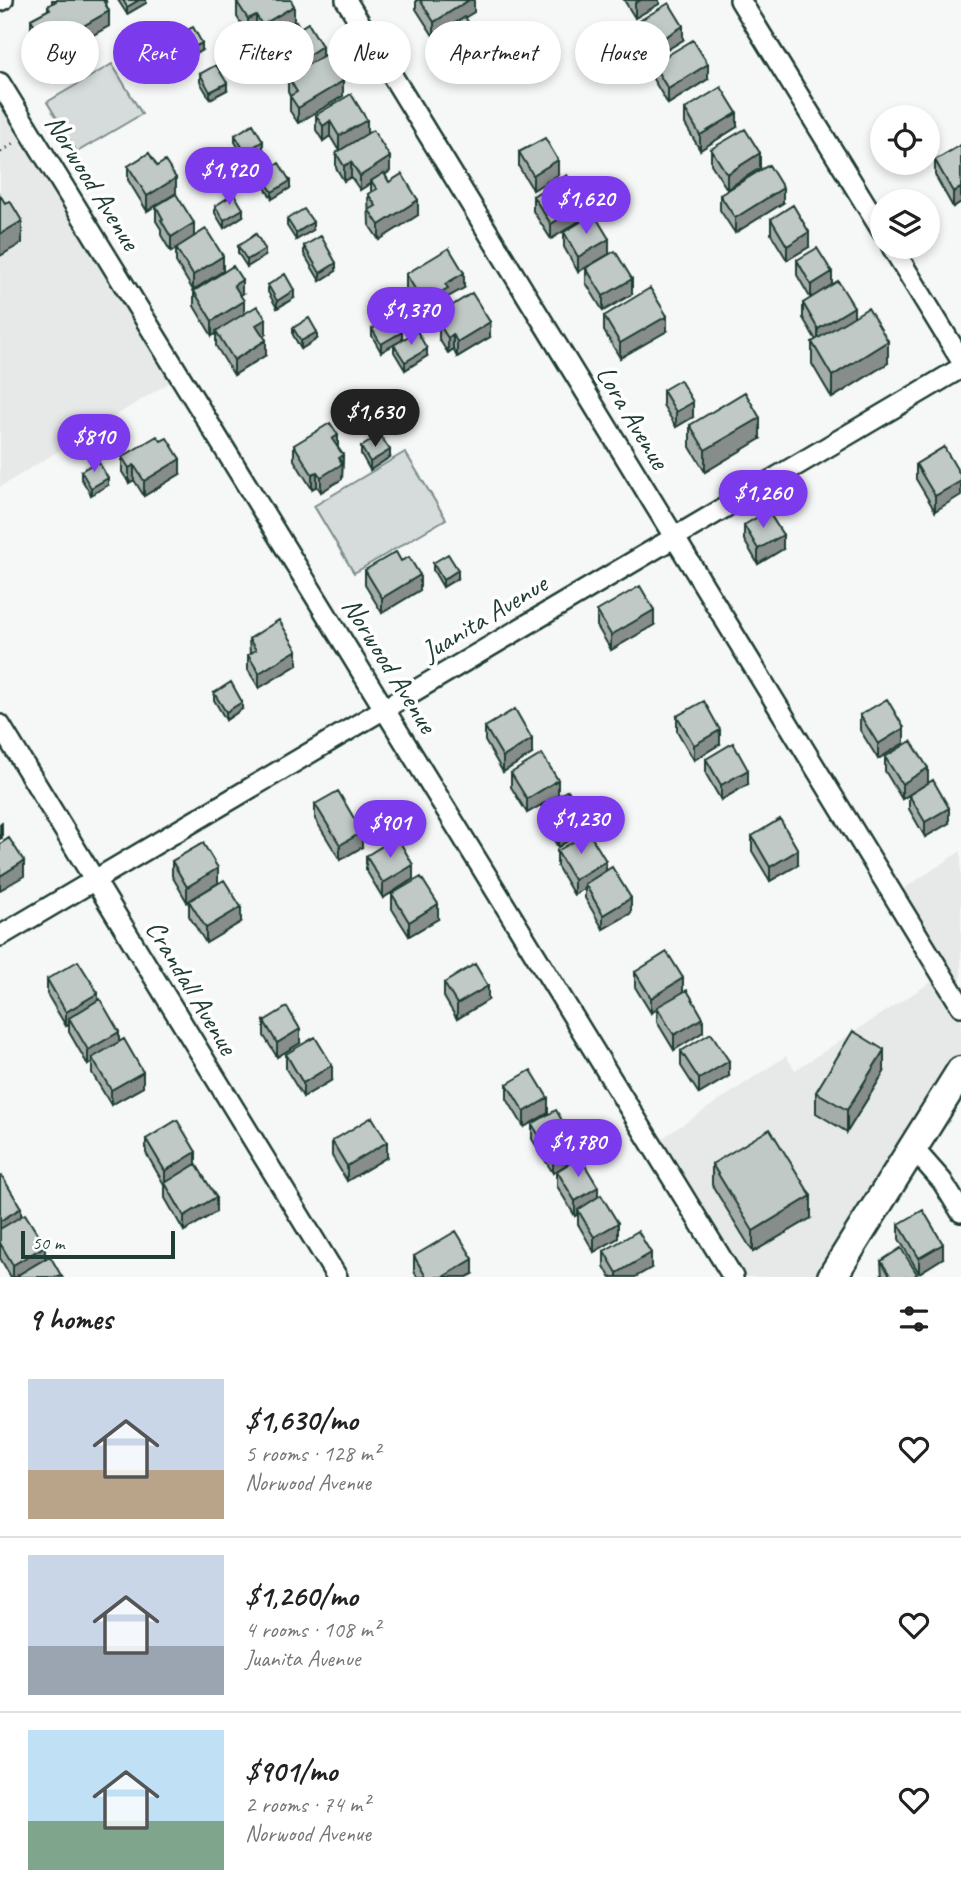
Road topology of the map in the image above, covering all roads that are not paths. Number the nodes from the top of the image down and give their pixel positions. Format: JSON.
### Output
{"nodes":[{"id":1,"x":346,"y":0,"type":"edge"},
{"id":2,"x":740,"y":0,"type":"edge"},
{"id":3,"x":0,"y":83,"type":"edge"},
{"id":4,"x":870,"y":211,"type":"edge"},
{"id":5,"x":899,"y":259,"type":"edge"},
{"id":6,"x":961,"y":360,"type":"edge"},
{"id":7,"x":961,"y":368,"type":"edge"},
{"id":8,"x":673,"y":537,"type":"junction"},
{"id":9,"x":384,"y":709,"type":"junction"},
{"id":10,"x":0,"y":725,"type":"edge"},
{"id":11,"x":95,"y":880,"type":"junction"},
{"id":12,"x":0,"y":936,"type":"edge"},
{"id":13,"x":961,"y":1006,"type":"edge"},
{"id":14,"x":961,"y":1071,"type":"edge"},
{"id":15,"x":913,"y":1148,"type":"junction"},
{"id":16,"x":961,"y":1212,"type":"edge"},
{"id":17,"x":337,"y":1277,"type":"edge"},
{"id":18,"x":733,"y":1277,"type":"edge"},
{"id":19,"x":832,"y":1277,"type":"edge"}],
"edges":[{"from":1,"to":8,"type":"street","name":"Lora Avenue"},
{"from":2,"to":4,"type":"street"},
{"from":3,"to":9,"type":"street","name":"Norwood Avenue"},
{"from":5,"to":6,"type":"street"},
{"from":7,"to":8,"type":"street","name":"Juanita Avenue"},
{"from":8,"to":9,"type":"street","name":"Juanita Avenue"},
{"from":8,"to":13,"type":"street","name":"Lora Avenue"},
{"from":9,"to":11,"type":"street","name":"Juanita Avenue"},
{"from":9,"to":18,"type":"street","name":"Norwood Avenue"},
{"from":10,"to":11,"type":"street","name":"Crandall Avenue"},
{"from":11,"to":12,"type":"street","name":"Juanita Avenue"},
{"from":11,"to":17,"type":"street","name":"Crandall Avenue"},
{"from":14,"to":15,"type":"main road"},
{"from":15,"to":16,"type":"street"},
{"from":15,"to":19,"type":"main road"}]}
